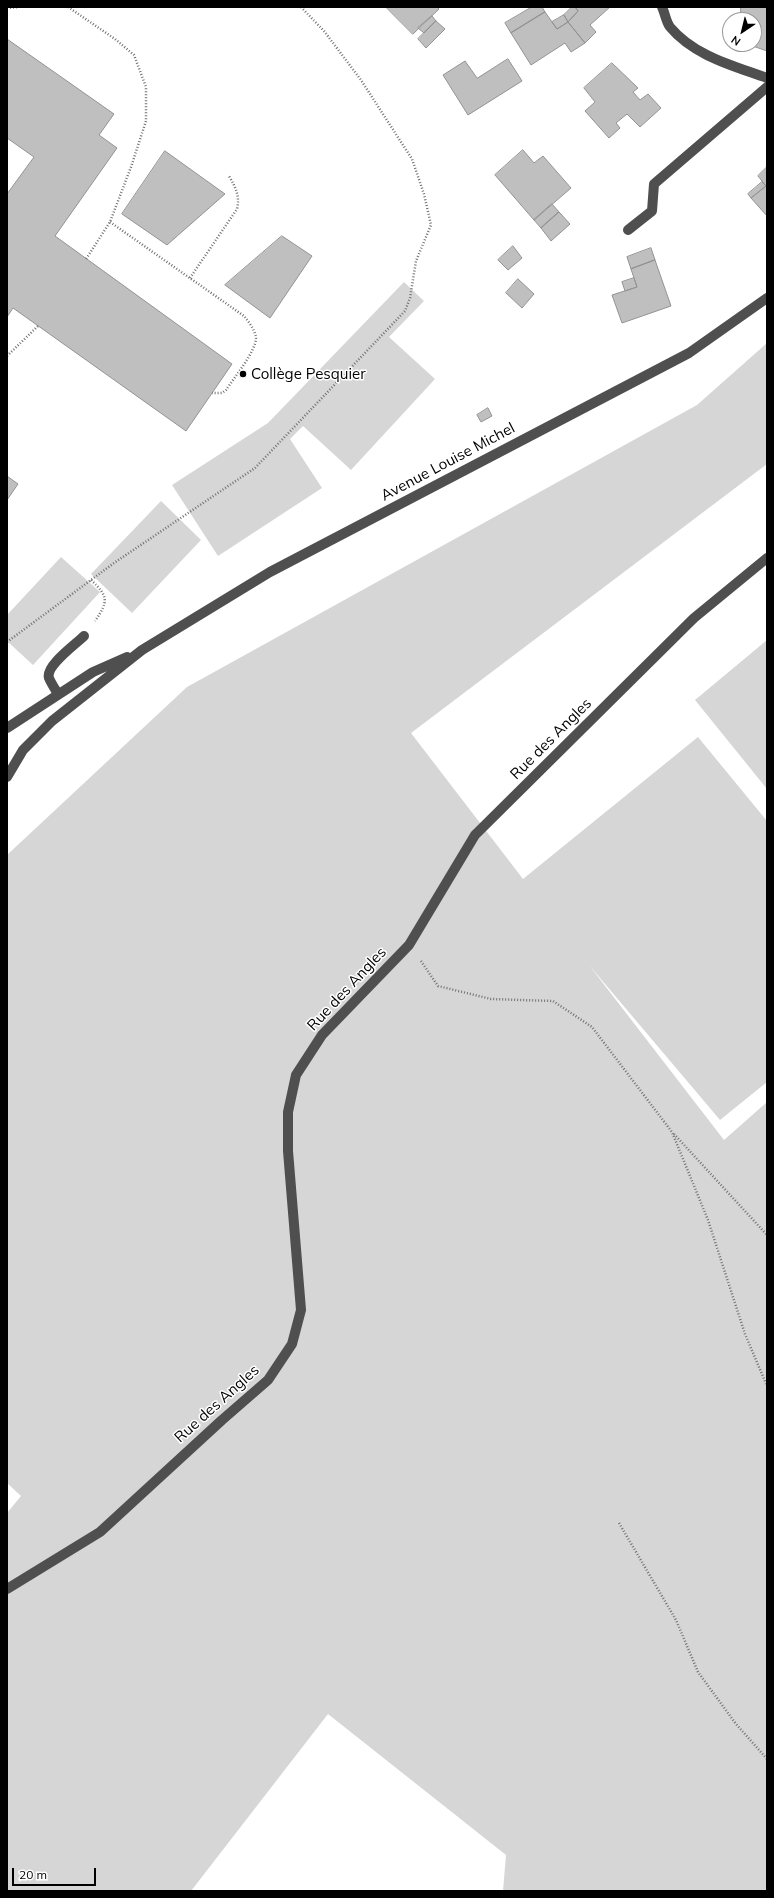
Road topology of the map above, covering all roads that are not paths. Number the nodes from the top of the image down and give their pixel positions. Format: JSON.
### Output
{"nodes":[{"id":1,"x":662,"y":7,"type":"edge"},
{"id":2,"x":767,"y":78,"type":"edge"},
{"id":3,"x":767,"y":87,"type":"edge"},
{"id":4,"x":628,"y":230,"type":"dead end"},
{"id":5,"x":767,"y":298,"type":"edge"},
{"id":6,"x":767,"y":558,"type":"edge"},
{"id":7,"x":84,"y":636,"type":"road end"},
{"id":8,"x":142,"y":650,"type":"junction"},
{"id":9,"x":58,"y":694,"type":"junction"},
{"id":10,"x":7,"y":728,"type":"edge"},
{"id":11,"x":7,"y":777,"type":"edge"},
{"id":12,"x":7,"y":1589,"type":"edge"}],
"edges":[{"from":1,"to":2,"type":"street"},
{"from":3,"to":4,"type":"street"},
{"from":5,"to":8,"type":"street","name":"Avenue Louise Michel"},
{"from":6,"to":12,"type":"street","name":"Rue des Angles"},
{"from":7,"to":9,"type":"street"},
{"from":8,"to":9,"type":"street","name":"Avenue Louise Michel"},
{"from":8,"to":11,"type":"street","name":"Avenue Louise Michel"},
{"from":9,"to":10,"type":"street","name":"Avenue Louise Michel"}]}
